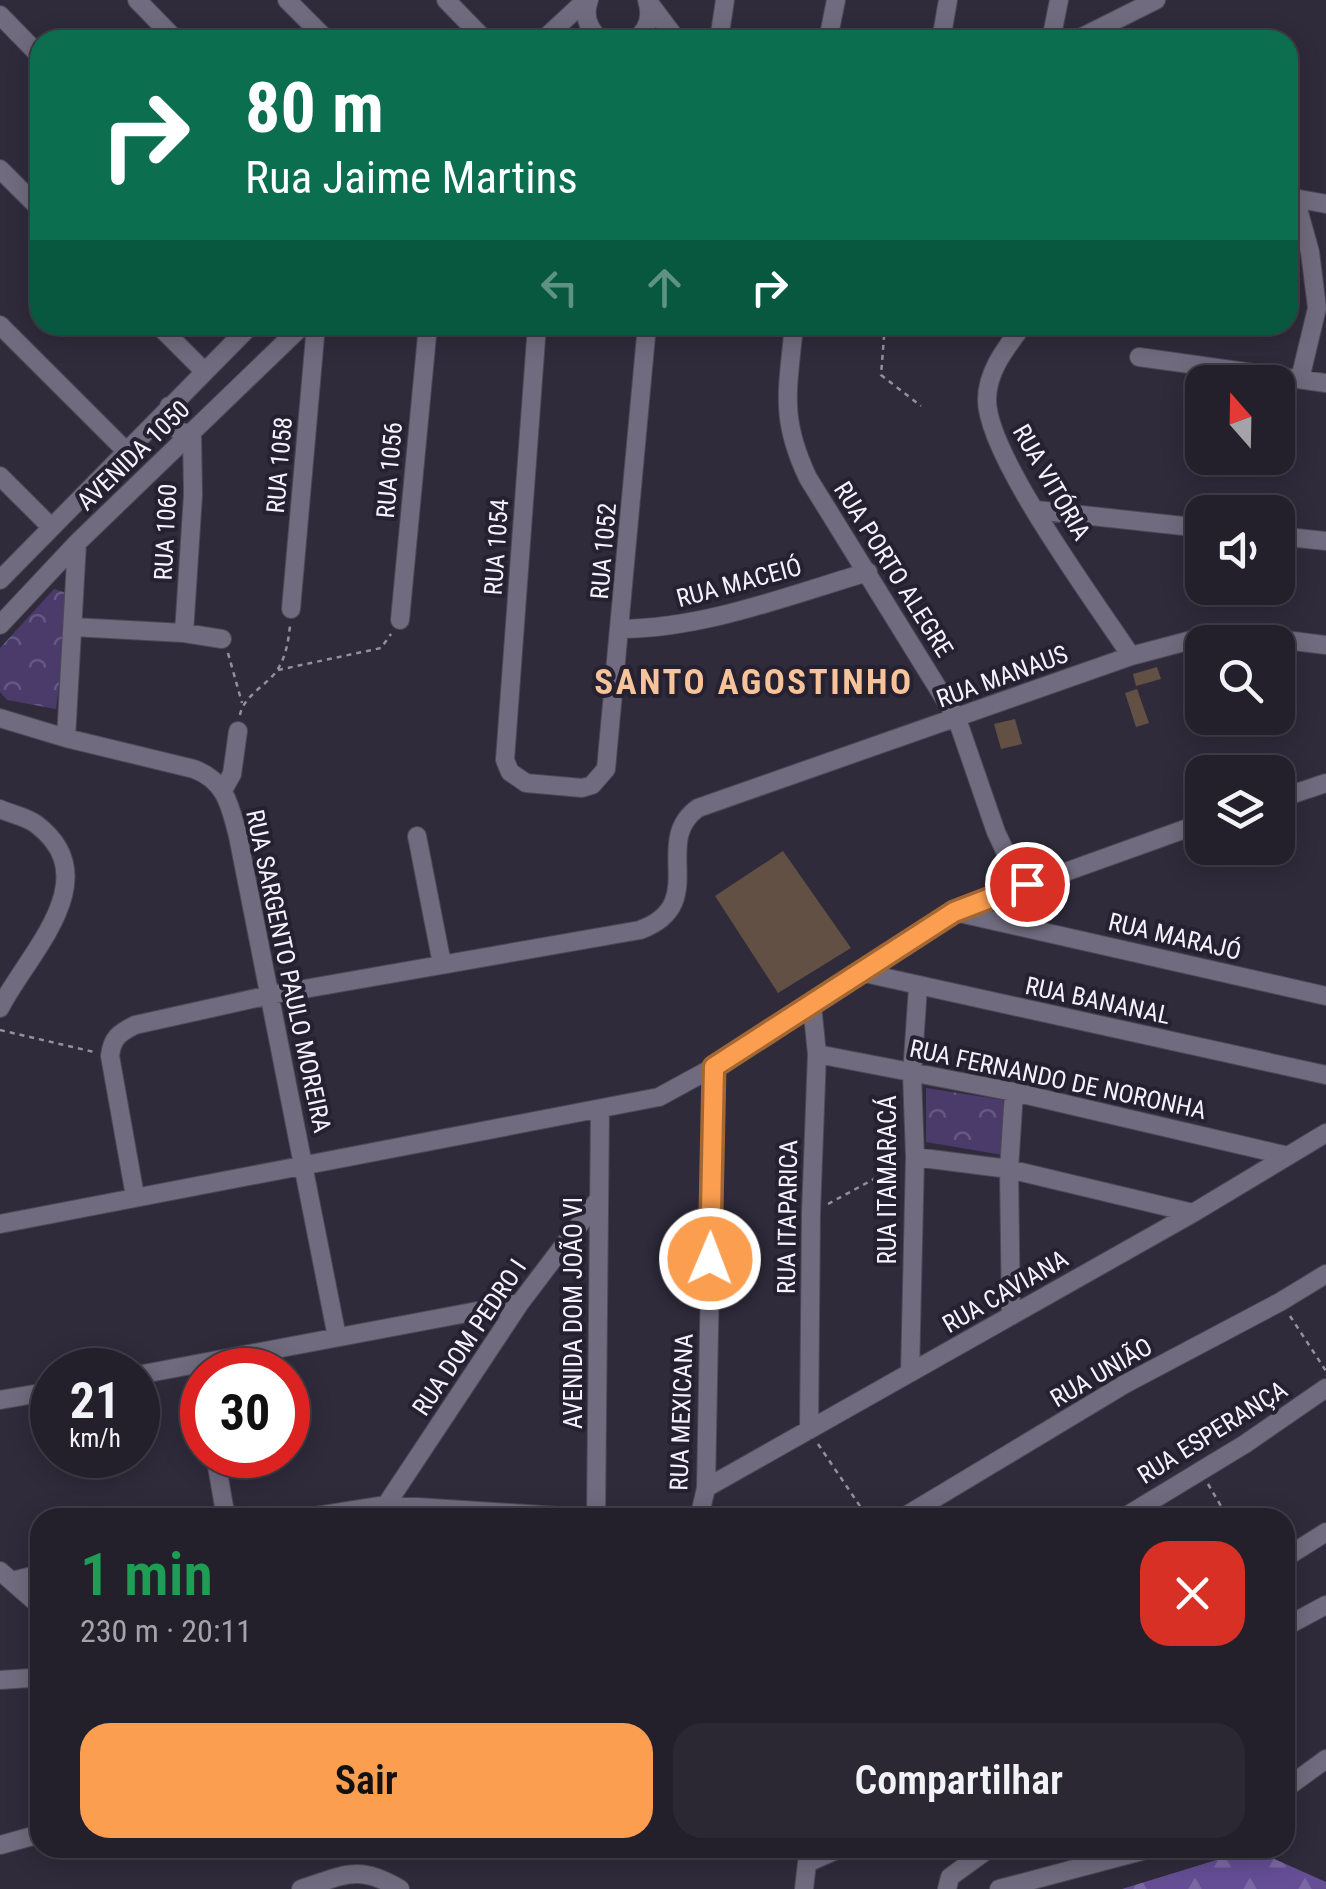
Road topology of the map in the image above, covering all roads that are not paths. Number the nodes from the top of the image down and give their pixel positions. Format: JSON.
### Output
{"nodes":[{"id":1,"x":136,"y":0,"type":"edge"},
{"id":2,"x":288,"y":0,"type":"edge"},
{"id":3,"x":446,"y":0,"type":"edge"},
{"id":4,"x":587,"y":0,"type":"edge"},
{"id":5,"x":647,"y":0,"type":"edge"},
{"id":6,"x":725,"y":0,"type":"edge"},
{"id":7,"x":836,"y":0,"type":"edge"},
{"id":8,"x":948,"y":0,"type":"edge"},
{"id":9,"x":1059,"y":0,"type":"edge"},
{"id":10,"x":1156,"y":0,"type":"edge"},
{"id":11,"x":0,"y":16,"type":"edge"},
{"id":12,"x":166,"y":30,"type":"edge"},
{"id":13,"x":316,"y":30,"type":"edge"},
{"id":14,"x":475,"y":30,"type":"edge"},
{"id":15,"x":554,"y":30,"type":"edge"},
{"id":16,"x":592,"y":30,"type":"edge"},
{"id":17,"x":645,"y":30,"type":"edge"},
{"id":18,"x":668,"y":30,"type":"edge"},
{"id":19,"x":720,"y":30,"type":"edge"},
{"id":20,"x":830,"y":30,"type":"edge"},
{"id":21,"x":943,"y":30,"type":"edge"},
{"id":22,"x":1053,"y":30,"type":"edge"},
{"id":23,"x":1096,"y":30,"type":"edge"},
{"id":24,"x":30,"y":46,"type":"edge"},
{"id":25,"x":0,"y":169,"type":"edge"},
{"id":26,"x":30,"y":198,"type":"edge"},
{"id":27,"x":1298,"y":198,"type":"edge"},
{"id":28,"x":1326,"y":204,"type":"edge"},
{"id":29,"x":1298,"y":217,"type":"edge"},
{"id":30,"x":1322,"y":309,"type":"edge"},
{"id":31,"x":0,"y":324,"type":"edge"},
{"id":32,"x":168,"y":335,"type":"edge"},
{"id":33,"x":242,"y":335,"type":"edge"},
{"id":34,"x":293,"y":335,"type":"edge"},
{"id":35,"x":315,"y":335,"type":"edge"},
{"id":36,"x":427,"y":335,"type":"edge"},
{"id":37,"x":536,"y":335,"type":"edge"},
{"id":38,"x":646,"y":335,"type":"edge"},
{"id":39,"x":793,"y":335,"type":"edge"},
{"id":40,"x":1016,"y":335,"type":"edge"},
{"id":41,"x":1139,"y":358,"type":"dead end"},
{"id":42,"x":204,"y":371,"type":"junction"},
{"id":43,"x":1300,"y":379,"type":"junction"},
{"id":44,"x":1326,"y":383,"type":"edge"},
{"id":45,"x":169,"y":406,"type":"junction"},
{"id":46,"x":192,"y":434,"type":"junction"},
{"id":47,"x":140,"y":436,"type":"junction"},
{"id":48,"x":126,"y":451,"type":"junction"},
{"id":49,"x":164,"y":461,"type":"junction"},
{"id":50,"x":0,"y":476,"type":"edge"},
{"id":51,"x":1036,"y":510,"type":"junction"},
{"id":52,"x":1185,"y":526,"type":"edge"},
{"id":53,"x":51,"y":527,"type":"junction"},
{"id":54,"x":1295,"y":538,"type":"edge"},
{"id":55,"x":1326,"y":541,"type":"edge"},
{"id":56,"x":77,"y":543,"type":"junction"},
{"id":57,"x":868,"y":572,"type":"junction"},
{"id":58,"x":0,"y":580,"type":"edge"},
{"id":59,"x":292,"y":609,"type":"road end"},
{"id":60,"x":400,"y":620,"type":"road end"},
{"id":61,"x":0,"y":625,"type":"edge"},
{"id":62,"x":73,"y":627,"type":"junction"},
{"id":63,"x":622,"y":629,"type":"junction"},
{"id":64,"x":184,"y":633,"type":"junction"},
{"id":65,"x":222,"y":639,"type":"road end"},
{"id":66,"x":1326,"y":644,"type":"edge"},
{"id":67,"x":1131,"y":656,"type":"junction"},
{"id":68,"x":0,"y":718,"type":"edge"},
{"id":69,"x":957,"y":719,"type":"junction"},
{"id":70,"x":238,"y":731,"type":"road end"},
{"id":71,"x":66,"y":738,"type":"junction"},
{"id":72,"x":601,"y":779,"type":"joint"},
{"id":73,"x":1326,"y":783,"type":"edge"},
{"id":74,"x":223,"y":790,"type":"junction"},
{"id":75,"x":1295,"y":793,"type":"edge"},
{"id":76,"x":0,"y":810,"type":"edge"},
{"id":77,"x":1185,"y":829,"type":"edge"},
{"id":78,"x":417,"y":836,"type":"dead end"},
{"id":79,"x":1027,"y":884,"type":"junction"},
{"id":80,"x":954,"y":912,"type":"junction"},
{"id":81,"x":442,"y":964,"type":"junction"},
{"id":82,"x":860,"y":972,"type":"junction"},
{"id":83,"x":918,"y":987,"type":"junction"},
{"id":84,"x":2,"y":994,"type":"edge"},
{"id":85,"x":270,"y":995,"type":"junction"},
{"id":86,"x":1326,"y":996,"type":"edge"},
{"id":87,"x":812,"y":1005,"type":"junction"},
{"id":88,"x":817,"y":1054,"type":"junction"},
{"id":89,"x":714,"y":1067,"type":"junction"},
{"id":90,"x":912,"y":1074,"type":"junction"},
{"id":91,"x":1326,"y":1075,"type":"edge"},
{"id":92,"x":1014,"y":1092,"type":"junction"},
{"id":93,"x":600,"y":1109,"type":"junction"},
{"id":94,"x":1326,"y":1133,"type":"edge"},
{"id":95,"x":1288,"y":1156,"type":"junction"},
{"id":96,"x":915,"y":1157,"type":"junction"},
{"id":97,"x":303,"y":1166,"type":"junction"},
{"id":98,"x":1010,"y":1169,"type":"junction"},
{"id":99,"x":135,"y":1196,"type":"junction"},
{"id":100,"x":598,"y":1200,"type":"junction"},
{"id":101,"x":1192,"y":1213,"type":"junction"},
{"id":102,"x":0,"y":1224,"type":"edge"},
{"id":103,"x":1326,"y":1274,"type":"edge"},
{"id":104,"x":520,"y":1304,"type":"junction"},
{"id":105,"x":1011,"y":1316,"type":"junction"},
{"id":106,"x":336,"y":1337,"type":"junction"},
{"id":107,"x":280,"y":1348,"type":"edge"},
{"id":108,"x":910,"y":1373,"type":"junction"},
{"id":109,"x":1326,"y":1388,"type":"edge"},
{"id":110,"x":30,"y":1395,"type":"edge"},
{"id":111,"x":0,"y":1400,"type":"edge"},
{"id":112,"x":809,"y":1430,"type":"junction"},
{"id":113,"x":219,"y":1478,"type":"edge"},
{"id":114,"x":706,"y":1488,"type":"junction"},
{"id":115,"x":386,"y":1506,"type":"junction"},
{"id":116,"x":224,"y":1508,"type":"edge"},
{"id":117,"x":372,"y":1508,"type":"edge"},
{"id":118,"x":420,"y":1508,"type":"edge"},
{"id":119,"x":596,"y":1508,"type":"edge"},
{"id":120,"x":702,"y":1508,"type":"edge"},
{"id":121,"x":919,"y":1508,"type":"edge"},
{"id":122,"x":1140,"y":1508,"type":"edge"},
{"id":123,"x":1326,"y":1532,"type":"edge"},
{"id":124,"x":1295,"y":1552,"type":"edge"},
{"id":125,"x":6,"y":1576,"type":"edge"},
{"id":126,"x":30,"y":1597,"type":"edge"},
{"id":127,"x":1326,"y":1604,"type":"edge"},
{"id":128,"x":1295,"y":1621,"type":"edge"},
{"id":129,"x":30,"y":1677,"type":"edge"},
{"id":130,"x":0,"y":1680,"type":"edge"},
{"id":131,"x":1326,"y":1759,"type":"edge"},
{"id":132,"x":1295,"y":1782,"type":"edge"},
{"id":133,"x":30,"y":1837,"type":"edge"},
{"id":134,"x":0,"y":1845,"type":"edge"},
{"id":135,"x":818,"y":1858,"type":"edge"},
{"id":136,"x":976,"y":1858,"type":"edge"},
{"id":137,"x":1115,"y":1858,"type":"edge"},
{"id":138,"x":301,"y":1889,"type":"edge"},
{"id":139,"x":400,"y":1889,"type":"edge"},
{"id":140,"x":804,"y":1889,"type":"edge"},
{"id":141,"x":947,"y":1889,"type":"edge"},
{"id":142,"x":999,"y":1889,"type":"edge"}],
"edges":[{"from":1,"to":12,"type":"street"},
{"from":2,"to":13,"type":"street"},
{"from":3,"to":14,"type":"street"},
{"from":4,"to":15,"type":"street"},
{"from":4,"to":16,"type":"street"},
{"from":5,"to":17,"type":"street"},
{"from":5,"to":18,"type":"street"},
{"from":6,"to":19,"type":"street"},
{"from":7,"to":20,"type":"street"},
{"from":8,"to":21,"type":"street"},
{"from":9,"to":22,"type":"street"},
{"from":10,"to":23,"type":"street"},
{"from":11,"to":24,"type":"street"},
{"from":25,"to":26,"type":"street"},
{"from":27,"to":28,"type":"street"},
{"from":29,"to":30,"type":"street"},
{"from":30,"to":43,"type":"street"},
{"from":31,"to":48,"type":"street"},
{"from":32,"to":42,"type":"street"},
{"from":33,"to":42,"type":"street","name":"AVENIDA 1050"},
{"from":34,"to":46,"type":"street","name":"AVENIDA 1050"},
{"from":35,"to":59,"type":"street","name":"RUA 1058"},
{"from":36,"to":60,"type":"street","name":"RUA 1056"},
{"from":37,"to":72,"type":"street","name":"RUA 1054"},
{"from":38,"to":63,"type":"street","name":"RUA 1052"},
{"from":39,"to":57,"type":"street","name":"RUA PORTO ALEGRE"},
{"from":40,"to":51,"type":"street","name":"RUA VITÓRIA"},
{"from":41,"to":43,"type":"street"},
{"from":42,"to":45,"type":"street","name":"AVENIDA 1050"},
{"from":43,"to":44,"type":"street"},
{"from":45,"to":46,"type":"street"},
{"from":45,"to":47,"type":"street","name":"AVENIDA 1050"},
{"from":46,"to":49,"type":"street","name":"AVENIDA 1050"},
{"from":46,"to":64,"type":"street","name":"RUA 1060"},
{"from":47,"to":48,"type":"street","name":"AVENIDA 1050"},
{"from":47,"to":49,"type":"street"},
{"from":48,"to":53,"type":"street","name":"AVENIDA 1050"},
{"from":49,"to":56,"type":"street","name":"AVENIDA 1050"},
{"from":50,"to":53,"type":"street"},
{"from":51,"to":52,"type":"street"},
{"from":51,"to":67,"type":"street","name":"RUA VITÓRIA"},
{"from":53,"to":58,"type":"street","name":"AVENIDA 1050"},
{"from":54,"to":55,"type":"street"},
{"from":56,"to":61,"type":"street","name":"AVENIDA 1050"},
{"from":56,"to":62,"type":"street"},
{"from":57,"to":63,"type":"street","name":"RUA MACEIÓ"},
{"from":57,"to":69,"type":"street","name":"RUA PORTO ALEGRE"},
{"from":62,"to":64,"type":"street"},
{"from":62,"to":71,"type":"street"},
{"from":63,"to":72,"type":"street","name":"RUA 1052"},
{"from":64,"to":65,"type":"street"},
{"from":66,"to":67,"type":"street","name":"RUA MANAUS"},
{"from":67,"to":69,"type":"street","name":"RUA MANAUS"},
{"from":68,"to":71,"type":"street","name":"RUA SARGENTO PAULO MOREIRA"},
{"from":69,"to":79,"type":"street","name":"RUA PORTO ALEGRE"},
{"from":69,"to":81,"type":"street","name":"RUA MANAUS"},
{"from":70,"to":74,"type":"street"},
{"from":71,"to":74,"type":"street","name":"RUA SARGENTO PAULO MOREIRA"},
{"from":73,"to":75,"type":"street"},
{"from":74,"to":85,"type":"street","name":"RUA SARGENTO PAULO MOREIRA"},
{"from":76,"to":84,"type":"street"},
{"from":77,"to":79,"type":"street"},
{"from":78,"to":81,"type":"street"},
{"from":79,"to":80,"type":"street"},
{"from":80,"to":82,"type":"street"},
{"from":80,"to":86,"type":"street","name":"RUA MARAJÓ"},
{"from":81,"to":85,"type":"street"},
{"from":82,"to":83,"type":"street","name":"RUA BANANAL"},
{"from":82,"to":87,"type":"street"},
{"from":83,"to":90,"type":"street","name":"RUA ITAMARACÁ"},
{"from":83,"to":91,"type":"street","name":"RUA BANANAL"},
{"from":85,"to":97,"type":"street","name":"RUA SARGENTO PAULO MOREIRA"},
{"from":85,"to":99,"type":"street"},
{"from":87,"to":88,"type":"street","name":"RUA ITAPARICA"},
{"from":87,"to":89,"type":"street"},
{"from":88,"to":90,"type":"street","name":"RUA FERNANDO DE NORONHA"},
{"from":88,"to":112,"type":"street","name":"RUA ITAPARICA"},
{"from":89,"to":93,"type":"street"},
{"from":89,"to":114,"type":"street","name":"RUA MEXICANA"},
{"from":90,"to":92,"type":"street","name":"RUA FERNANDO DE NORONHA"},
{"from":90,"to":96,"type":"street","name":"RUA ITAMARACÁ"},
{"from":92,"to":95,"type":"street","name":"RUA FERNANDO DE NORONHA"},
{"from":92,"to":98,"type":"street"},
{"from":93,"to":97,"type":"street"},
{"from":93,"to":100,"type":"street","name":"AVENIDA DOM JOÃO VI"},
{"from":94,"to":95,"type":"street","name":"RUA CAVIANA"},
{"from":95,"to":101,"type":"street","name":"RUA CAVIANA"},
{"from":96,"to":98,"type":"street"},
{"from":96,"to":108,"type":"street","name":"RUA ITAMARACÁ"},
{"from":97,"to":99,"type":"street"},
{"from":97,"to":106,"type":"street","name":"RUA SARGENTO PAULO MOREIRA"},
{"from":98,"to":101,"type":"street"},
{"from":98,"to":105,"type":"street"},
{"from":99,"to":102,"type":"street"},
{"from":100,"to":104,"type":"street","name":"RUA DOM PEDRO I"},
{"from":100,"to":119,"type":"street","name":"AVENIDA DOM JOÃO VI"},
{"from":101,"to":105,"type":"street","name":"RUA CAVIANA"},
{"from":103,"to":121,"type":"street","name":"RUA UNIÃO"},
{"from":104,"to":106,"type":"street"},
{"from":104,"to":115,"type":"street","name":"RUA DOM PEDRO I"},
{"from":105,"to":108,"type":"street","name":"RUA CAVIANA"},
{"from":106,"to":107,"type":"street"},
{"from":108,"to":112,"type":"street","name":"RUA CAVIANA"},
{"from":109,"to":122,"type":"street","name":"RUA ESPERANÇA"},
{"from":110,"to":111,"type":"street"},
{"from":112,"to":114,"type":"street","name":"RUA CAVIANA"},
{"from":113,"to":116,"type":"street"},
{"from":114,"to":120,"type":"street","name":"RUA MEXICANA"},
{"from":115,"to":117,"type":"street"},
{"from":115,"to":118,"type":"street"},
{"from":123,"to":124,"type":"street"},
{"from":125,"to":126,"type":"street"},
{"from":127,"to":128,"type":"street"},
{"from":129,"to":130,"type":"street"},
{"from":131,"to":132,"type":"street"},
{"from":133,"to":134,"type":"street"},
{"from":135,"to":140,"type":"street"},
{"from":136,"to":141,"type":"street"},
{"from":137,"to":142,"type":"street"},
{"from":138,"to":139,"type":"street"}]}
